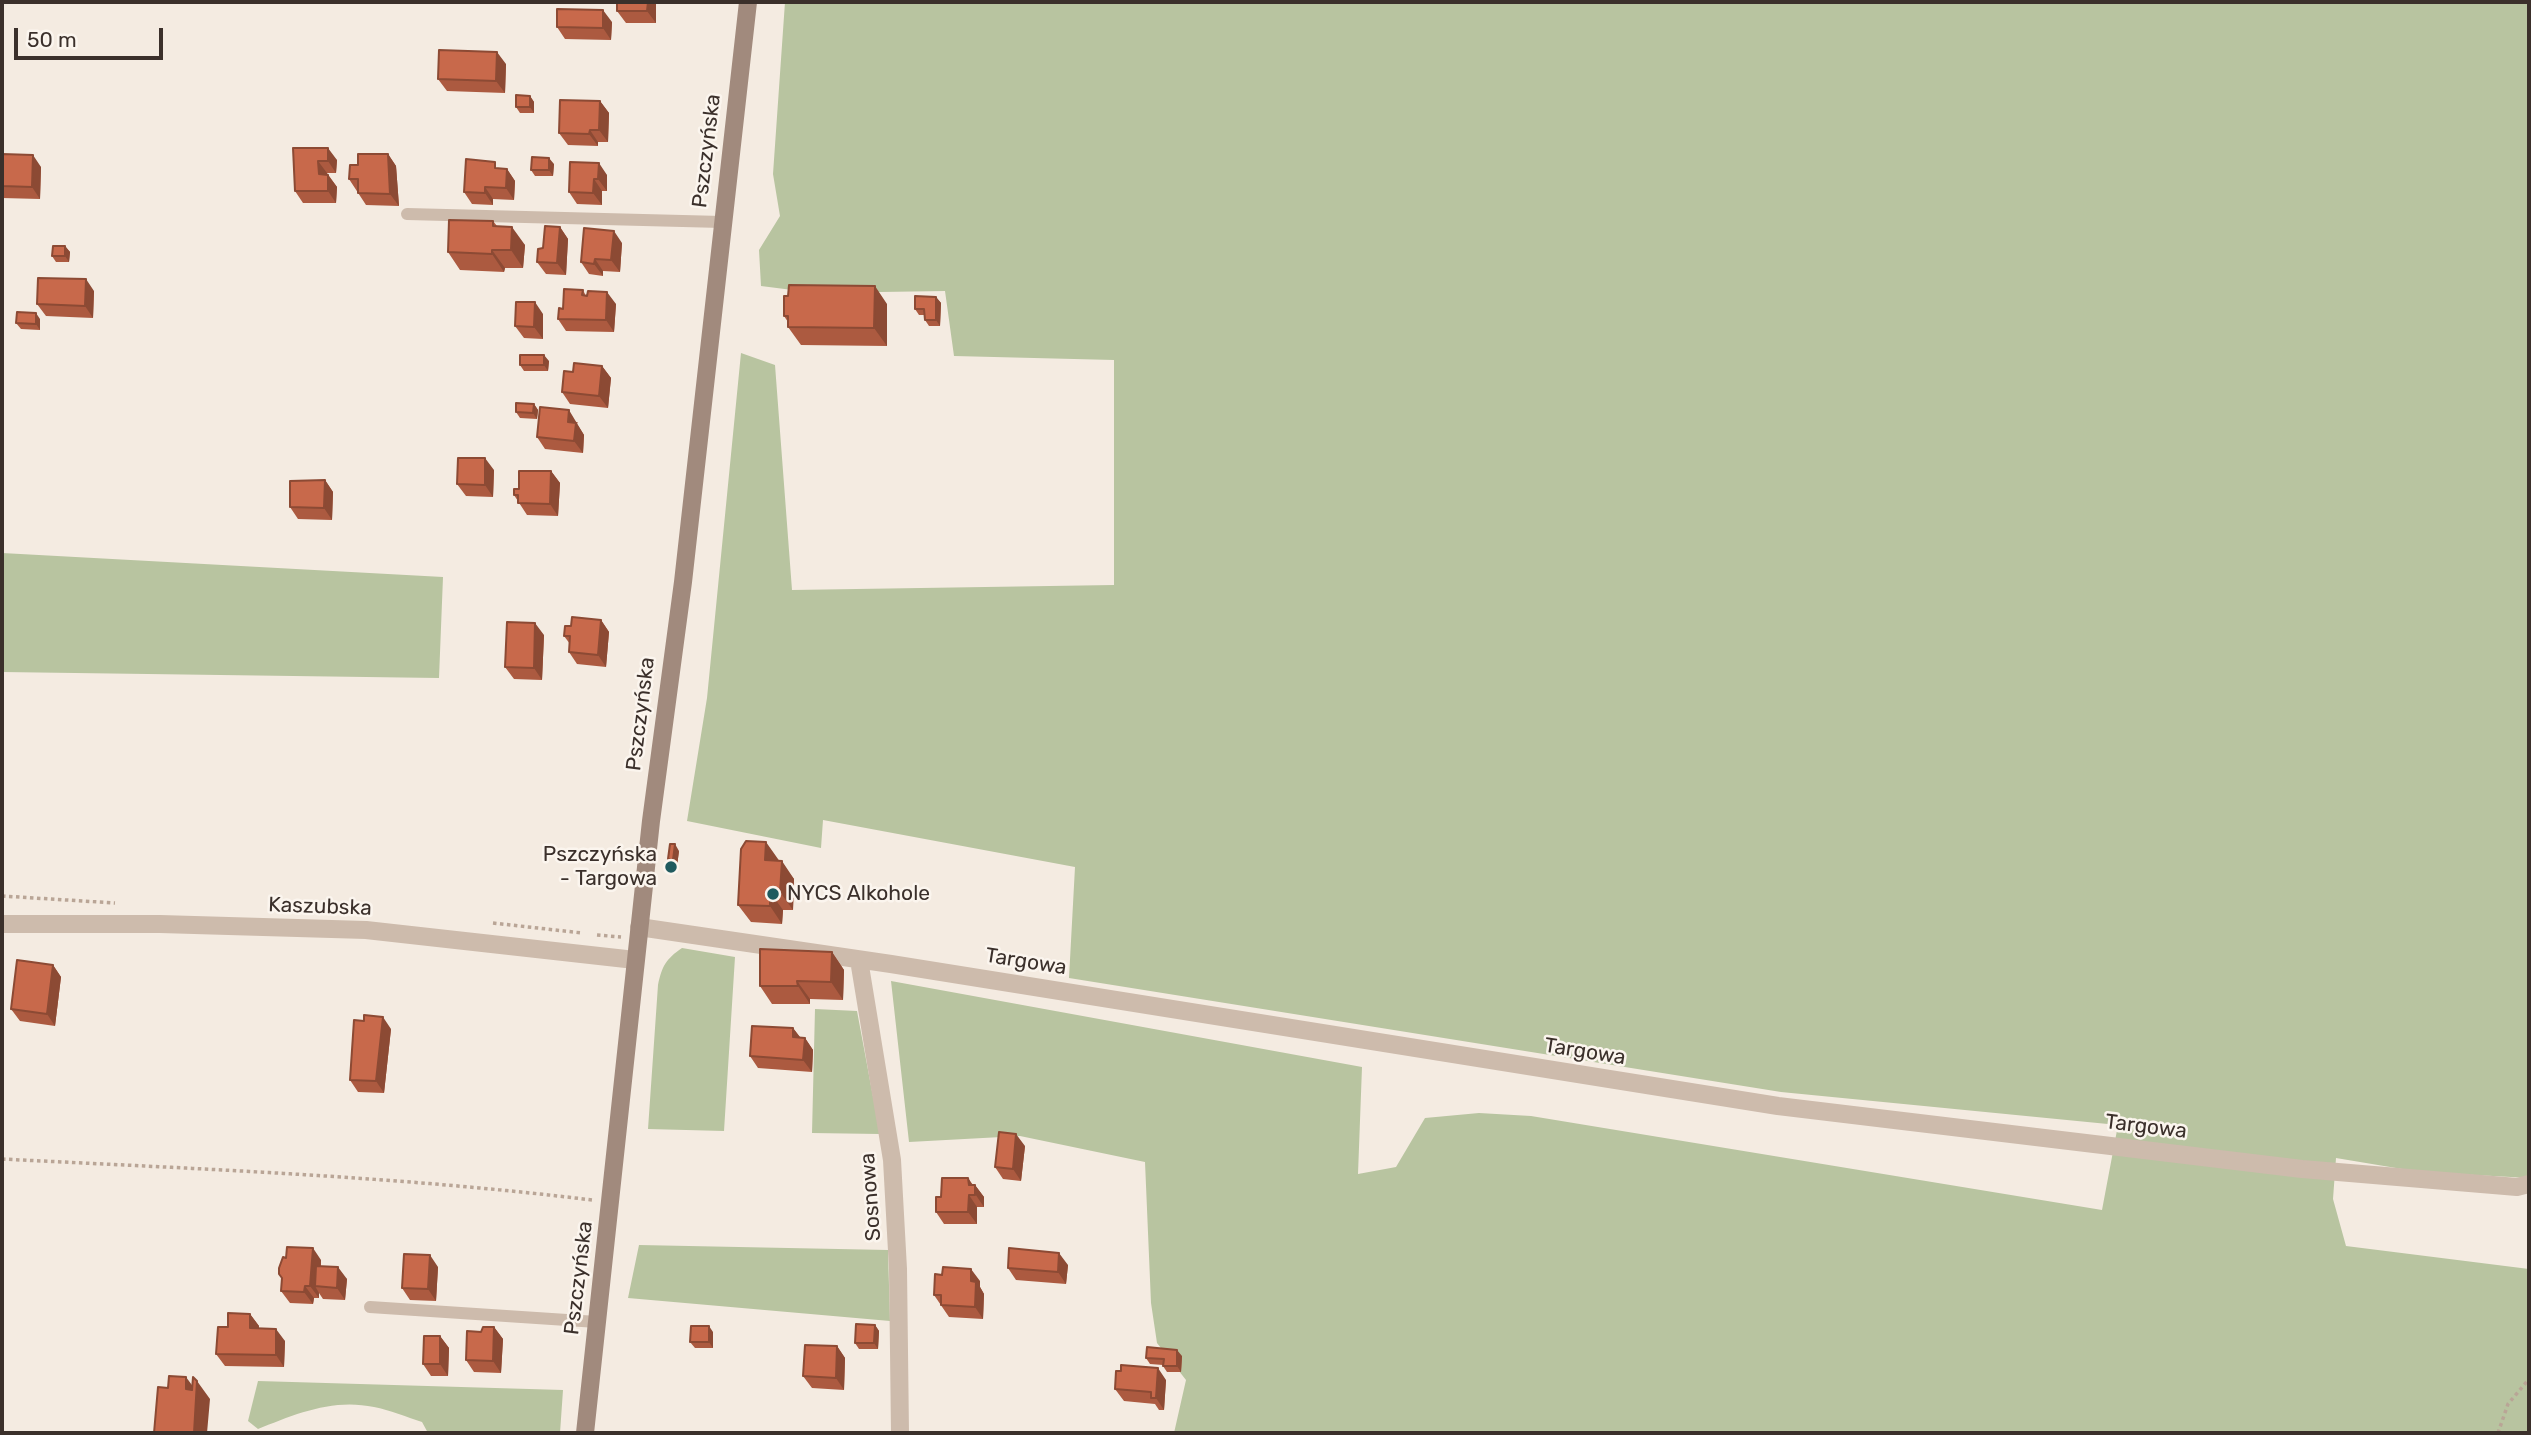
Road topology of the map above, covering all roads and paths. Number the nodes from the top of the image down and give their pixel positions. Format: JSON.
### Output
{"nodes":[{"id":1,"x":748,"y":2,"type":"edge"},
{"id":2,"x":407,"y":214,"type":"dead end"},
{"id":3,"x":722,"y":222,"type":"junction"},
{"id":4,"x":2,"y":924,"type":"edge"},
{"id":5,"x":639,"y":927,"type":"junction"},
{"id":6,"x":635,"y":960,"type":"junction"},
{"id":7,"x":859,"y":960,"type":"junction"},
{"id":8,"x":2,"y":1159,"type":"edge"},
{"id":9,"x":2529,"y":1184,"type":"edge"},
{"id":10,"x":611,"y":1202,"type":"junction"},
{"id":11,"x":370,"y":1307,"type":"dead end"},
{"id":12,"x":597,"y":1322,"type":"junction"},
{"id":13,"x":2529,"y":1379,"type":"edge"},
{"id":14,"x":585,"y":1433,"type":"edge"},
{"id":15,"x":900,"y":1433,"type":"edge"},
{"id":16,"x":2498,"y":1433,"type":"edge"}],
"edges":[{"from":1,"to":3,"type":"main road","name":"Pszczyńska"},
{"from":2,"to":3,"type":"lane"},
{"from":3,"to":5,"type":"main road","name":"Pszczyńska"},
{"from":4,"to":6,"type":"street","name":"Kaszubska"},
{"from":5,"to":6,"type":"main road","name":"Pszczyńska"},
{"from":5,"to":7,"type":"street","name":"Targowa"},
{"from":6,"to":10,"type":"main road","name":"Pszczyńska"},
{"from":7,"to":9,"type":"street","name":"Targowa"},
{"from":7,"to":15,"type":"street","name":"Sosnowa"},
{"from":8,"to":10,"type":"path"},
{"from":10,"to":12,"type":"main road","name":"Pszczyńska"},
{"from":11,"to":12,"type":"lane"},
{"from":12,"to":14,"type":"main road","name":"Pszczyńska"},
{"from":13,"to":16,"type":"path"}]}
